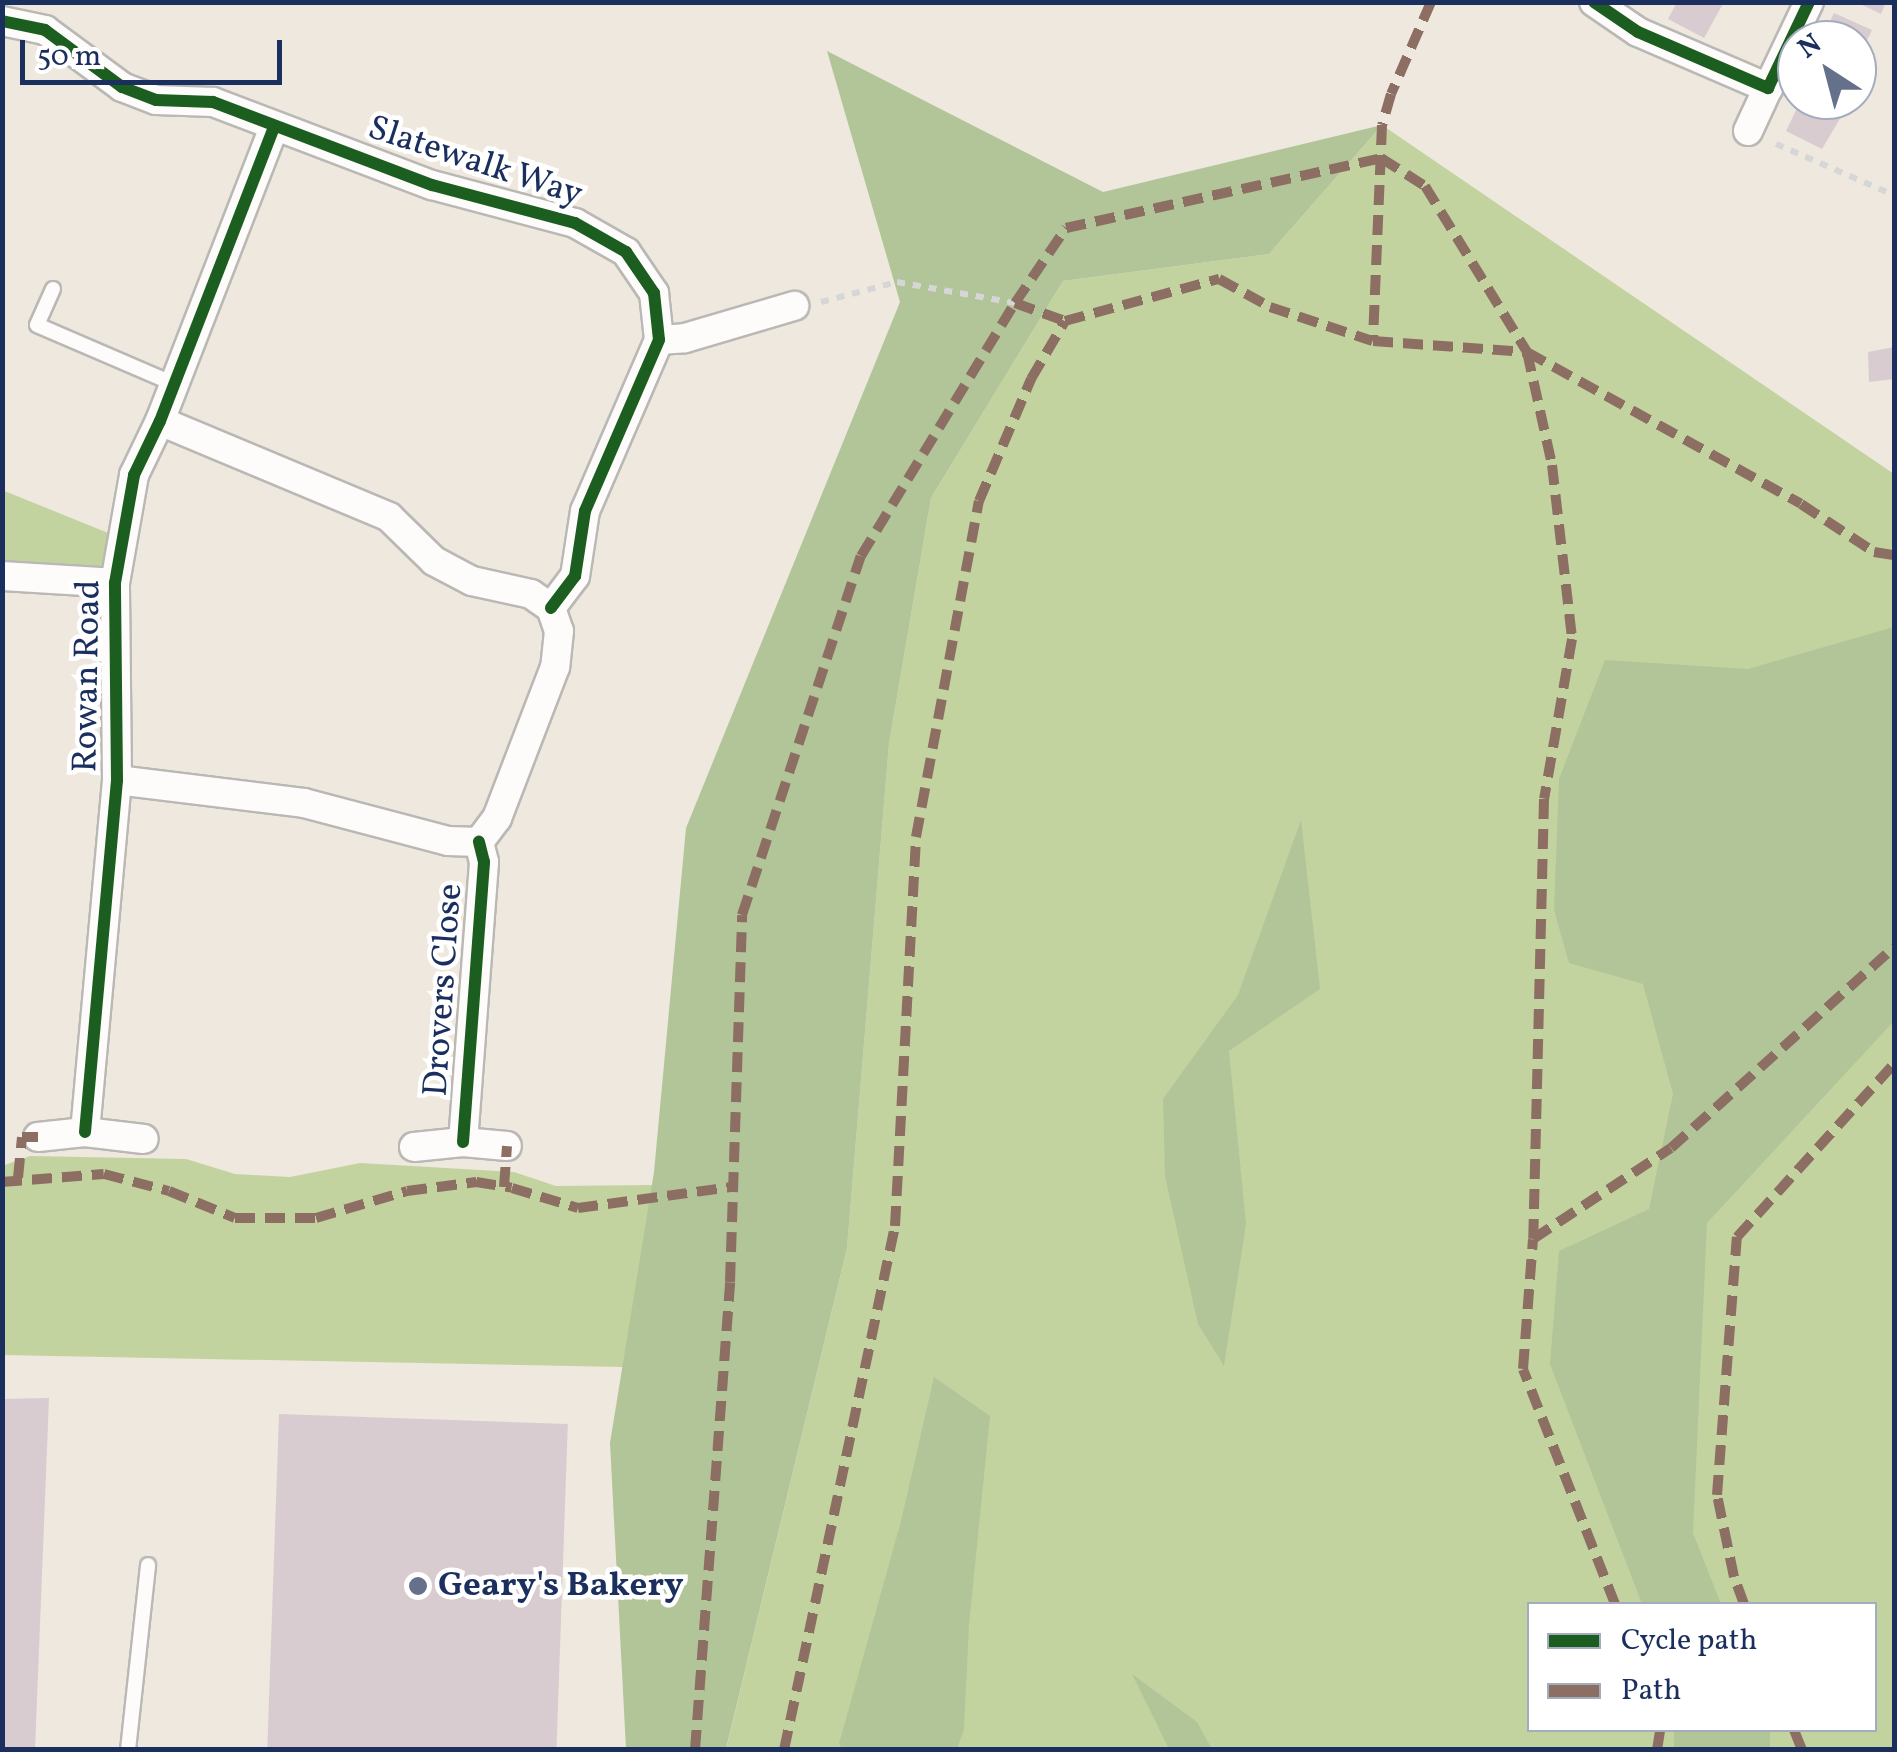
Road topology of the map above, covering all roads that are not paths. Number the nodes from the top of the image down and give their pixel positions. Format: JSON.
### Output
{"nodes":[{"id":1,"x":1594,"y":2,"type":"edge"},
{"id":2,"x":1809,"y":2,"type":"edge"},
{"id":3,"x":2,"y":21,"type":"edge"},
{"id":4,"x":1768,"y":88,"type":"junction"},
{"id":5,"x":274,"y":127,"type":"junction"},
{"id":6,"x":1748,"y":131,"type":"road end"},
{"id":7,"x":53,"y":289,"type":"dead end"},
{"id":8,"x":794,"y":306,"type":"road end"},
{"id":9,"x":659,"y":340,"type":"junction"},
{"id":10,"x":174,"y":384,"type":"junction"},
{"id":11,"x":160,"y":421,"type":"junction"},
{"id":12,"x":2,"y":576,"type":"edge"},
{"id":13,"x":116,"y":583,"type":"junction"},
{"id":14,"x":551,"y":608,"type":"junction"},
{"id":15,"x":117,"y":780,"type":"junction"},
{"id":16,"x":479,"y":842,"type":"junction"},
{"id":17,"x":85,"y":1132,"type":"junction"},
{"id":18,"x":38,"y":1137,"type":"dead end"},
{"id":19,"x":144,"y":1139,"type":"dead end"},
{"id":20,"x":463,"y":1142,"type":"junction"},
{"id":21,"x":507,"y":1146,"type":"dead end"},
{"id":22,"x":414,"y":1147,"type":"dead end"},
{"id":23,"x":148,"y":1565,"type":"dead end"},
{"id":24,"x":128,"y":1750,"type":"edge"}],
"edges":[{"from":1,"to":4,"type":"street"},
{"from":2,"to":4,"type":"street"},
{"from":3,"to":5,"type":"street","name":"Slatewalk Way"},
{"from":4,"to":6,"type":"street"},
{"from":5,"to":9,"type":"street","name":"Slatewalk Way"},
{"from":5,"to":10,"type":"street","name":"Rowan Road"},
{"from":7,"to":10,"type":"lane"},
{"from":8,"to":9,"type":"street"},
{"from":9,"to":14,"type":"street"},
{"from":10,"to":11,"type":"street","name":"Rowan Road"},
{"from":11,"to":13,"type":"street","name":"Rowan Road"},
{"from":11,"to":14,"type":"street"},
{"from":12,"to":13,"type":"street"},
{"from":13,"to":15,"type":"street","name":"Rowan Road"},
{"from":14,"to":16,"type":"street"},
{"from":15,"to":16,"type":"street"},
{"from":15,"to":17,"type":"street","name":"Rowan Road"},
{"from":16,"to":20,"type":"street","name":"Drovers Close"},
{"from":17,"to":18,"type":"street"},
{"from":17,"to":19,"type":"street"},
{"from":20,"to":21,"type":"street","name":"Drovers Close"},
{"from":20,"to":22,"type":"street","name":"Drovers Close"},
{"from":23,"to":24,"type":"lane"}]}
